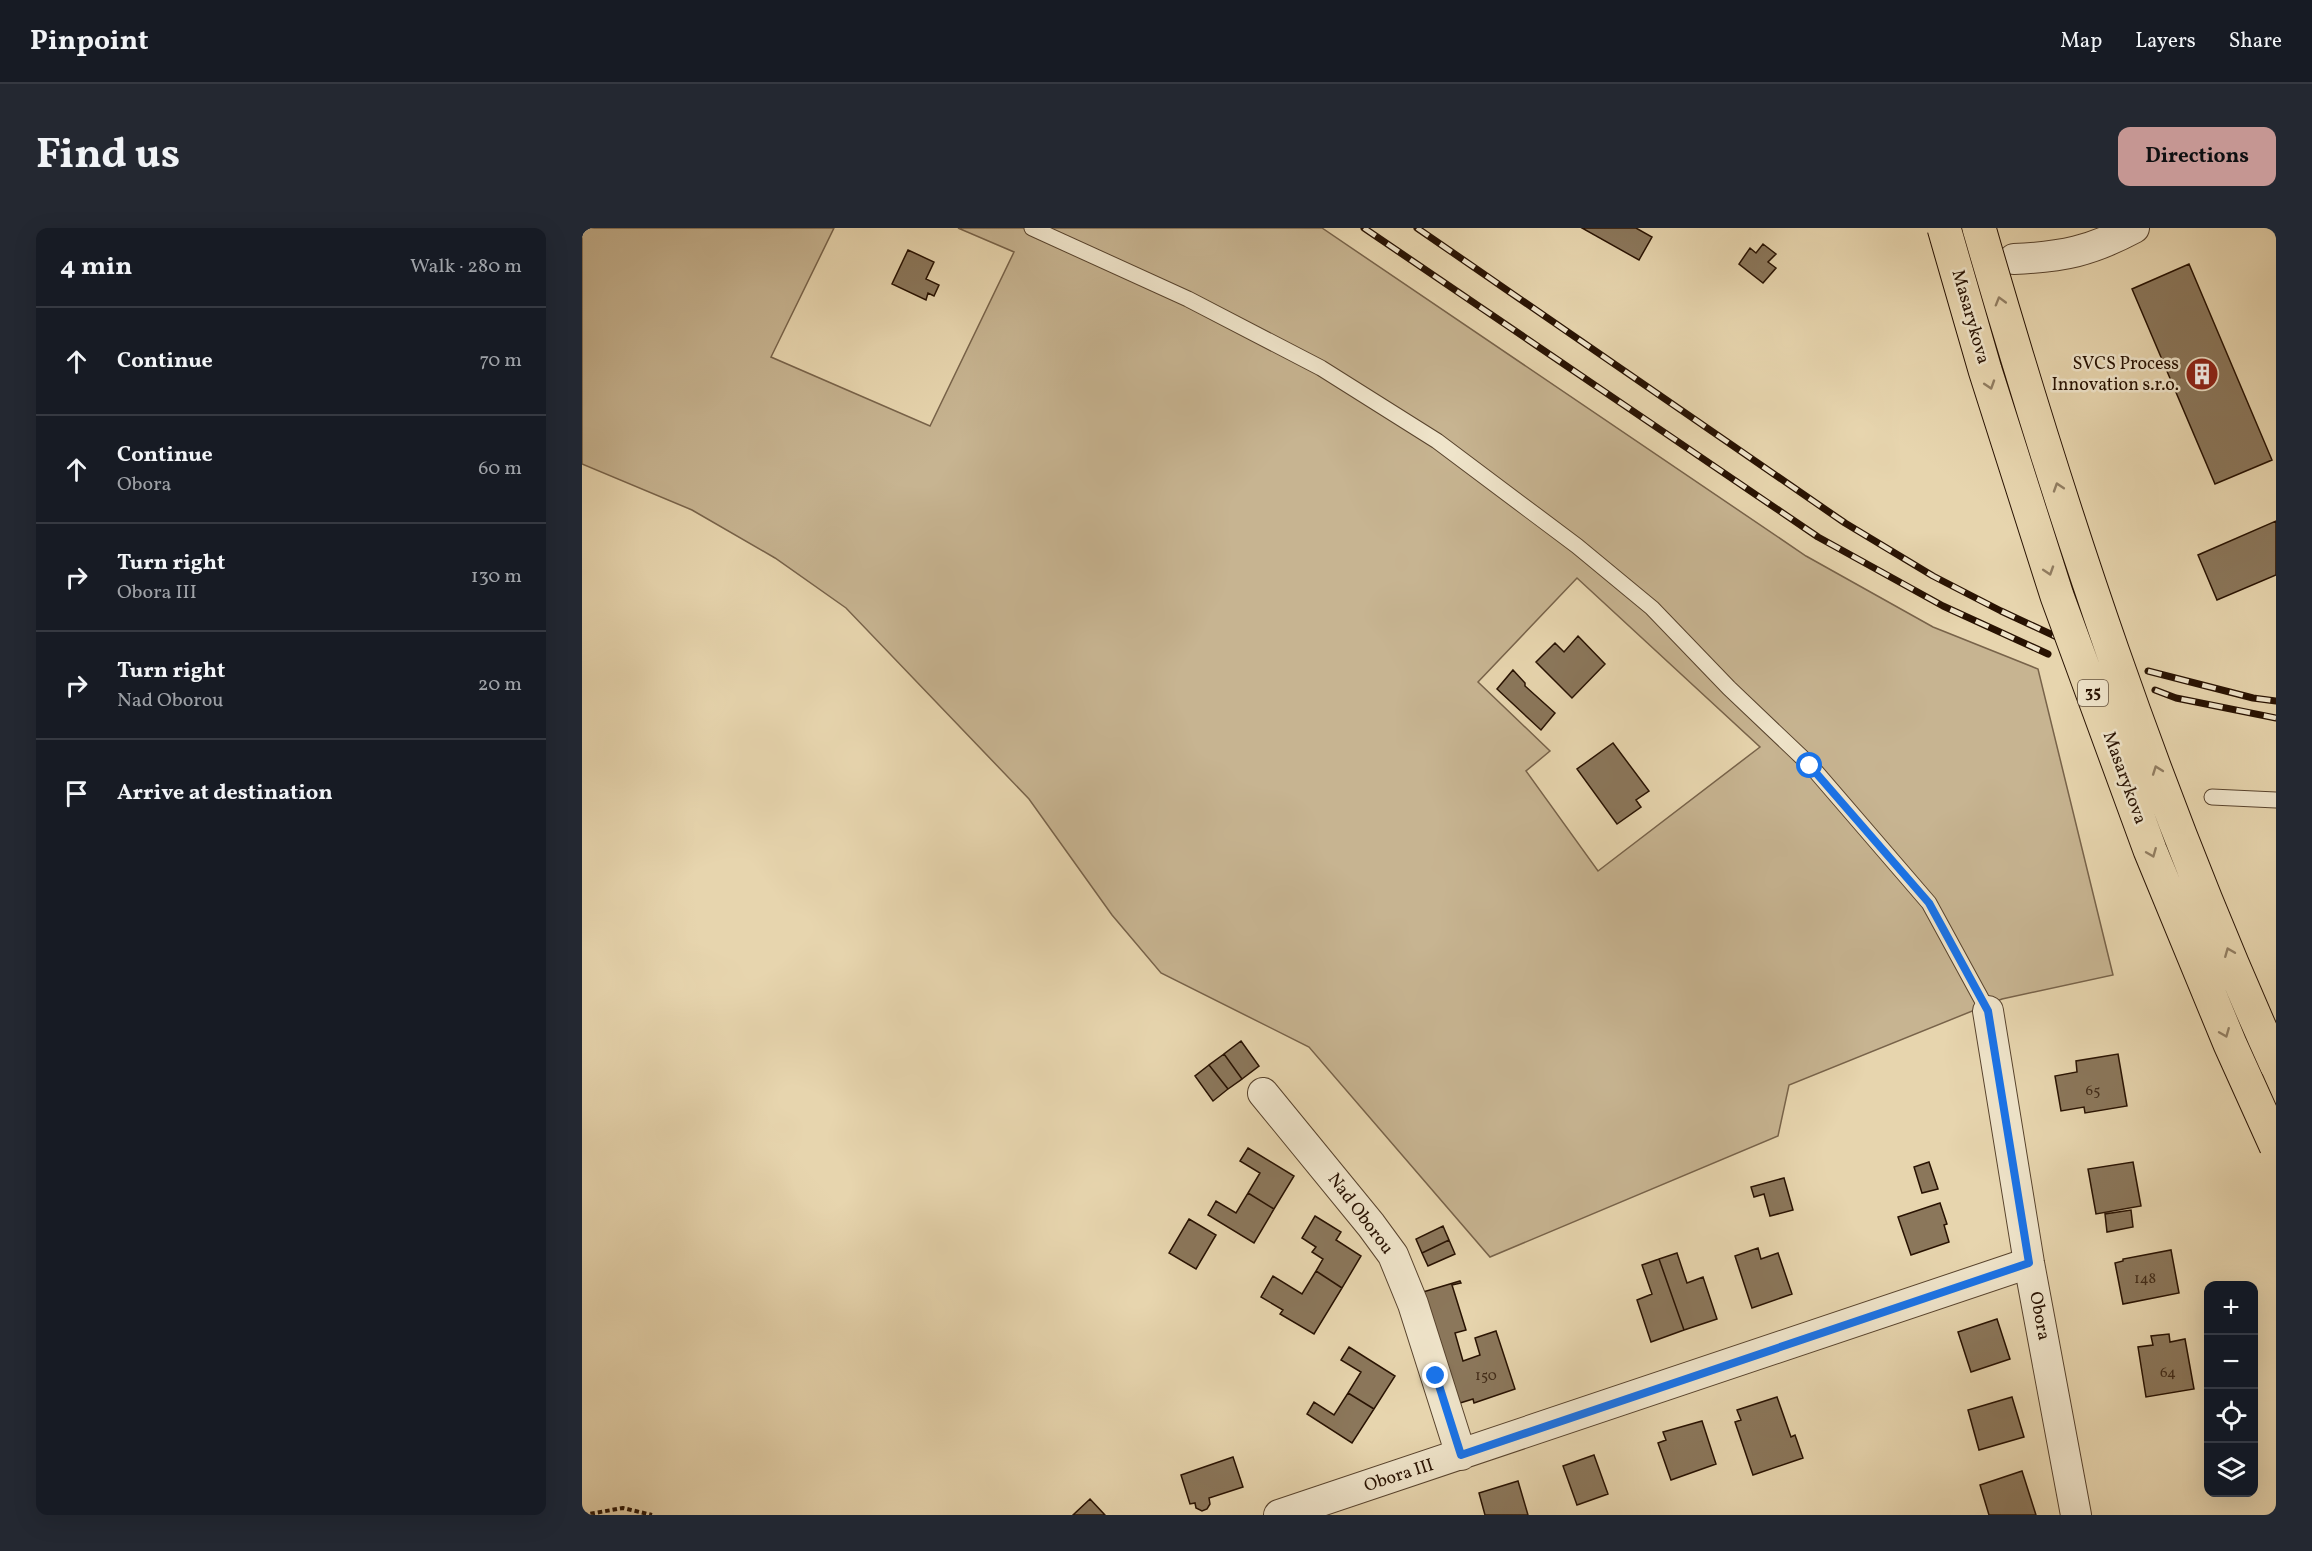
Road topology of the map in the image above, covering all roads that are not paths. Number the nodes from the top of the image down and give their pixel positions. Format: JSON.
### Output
{"nodes":[{"id":1,"x":1032,"y":228,"type":"edge"},
{"id":2,"x":1944,"y":228,"type":"edge"},
{"id":3,"x":1979,"y":228,"type":"edge"},
{"id":4,"x":2134,"y":228,"type":"edge"},
{"id":5,"x":2014,"y":259,"type":"dead end"},
{"id":6,"x":2212,"y":797,"type":"dead end"},
{"id":7,"x":2276,"y":800,"type":"edge"},
{"id":8,"x":1988,"y":1011,"type":"joint"},
{"id":9,"x":2276,"y":1064,"type":"edge"},
{"id":10,"x":1263,"y":1093,"type":"dead end"},
{"id":11,"x":2276,"y":1146,"type":"edge"},
{"id":12,"x":2029,"y":1263,"type":"junction"},
{"id":13,"x":1461,"y":1455,"type":"junction"},
{"id":14,"x":1279,"y":1515,"type":"edge"},
{"id":15,"x":2076,"y":1515,"type":"edge"}],
"edges":[{"from":1,"to":8,"type":"lane"},
{"from":2,"to":11,"type":"main road","name":"Masarykova","number":"35","one_way":true,"bridge":true},
{"from":9,"to":3,"type":"main road","name":"Masarykova","number":"35","one_way":true,"bridge":true},
{"from":4,"to":5,"type":"street"},
{"from":6,"to":7,"type":"lane"},
{"from":8,"to":12,"type":"street","name":"Obora"},
{"from":10,"to":13,"type":"street","name":"Nad Oborou"},
{"from":12,"to":13,"type":"street","name":"Obora III"},
{"from":12,"to":15,"type":"street","name":"Obora"},
{"from":13,"to":14,"type":"street","name":"Obora III"}]}
